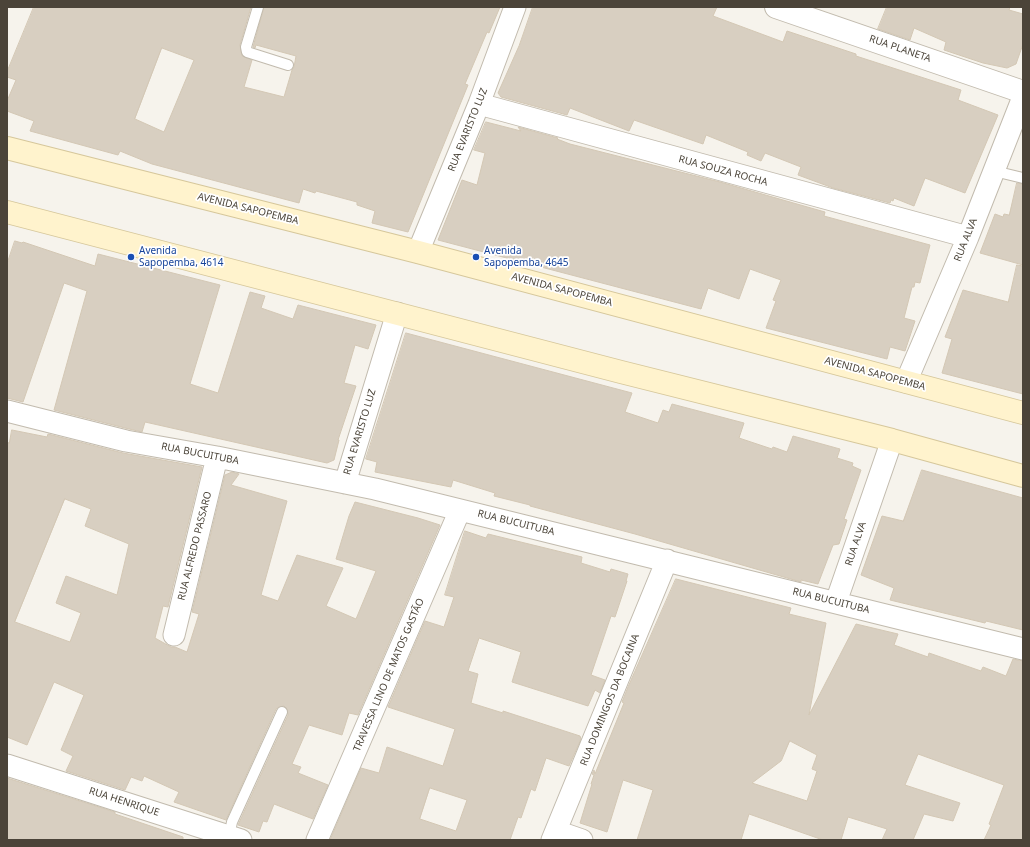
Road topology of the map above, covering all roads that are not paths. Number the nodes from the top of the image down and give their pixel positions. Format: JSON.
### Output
{"nodes":[{"id":1,"x":258,"y":7,"type":"edge"},
{"id":2,"x":515,"y":7,"type":"edge"},
{"id":3,"x":776,"y":7,"type":"edge"},
{"id":4,"x":288,"y":65,"type":"dead end"},
{"id":5,"x":1023,"y":92,"type":"edge"},
{"id":6,"x":1023,"y":96,"type":"edge"},
{"id":7,"x":479,"y":104,"type":"junction"},
{"id":8,"x":7,"y":148,"type":"edge"},
{"id":9,"x":994,"y":171,"type":"junction"},
{"id":10,"x":1023,"y":178,"type":"edge"},
{"id":11,"x":7,"y":212,"type":"edge"},
{"id":12,"x":968,"y":237,"type":"junction"},
{"id":13,"x":418,"y":252,"type":"junction"},
{"id":14,"x":397,"y":313,"type":"junction"},
{"id":15,"x":906,"y":382,"type":"junction"},
{"id":16,"x":7,"y":411,"type":"edge"},
{"id":17,"x":1023,"y":413,"type":"edge"},
{"id":18,"x":892,"y":440,"type":"junction"},
{"id":19,"x":216,"y":457,"type":"junction"},
{"id":20,"x":1023,"y":476,"type":"edge"},
{"id":21,"x":344,"y":483,"type":"junction"},
{"id":22,"x":460,"y":510,"type":"junction"},
{"id":23,"x":667,"y":560,"type":"junction"},
{"id":24,"x":836,"y":602,"type":"junction"},
{"id":25,"x":174,"y":635,"type":"dead end"},
{"id":26,"x":1023,"y":649,"type":"edge"},
{"id":27,"x":282,"y":712,"type":"dead end"},
{"id":28,"x":7,"y":765,"type":"edge"},
{"id":29,"x":554,"y":836,"type":"edge"},
{"id":30,"x":235,"y":838,"type":"edge"},
{"id":31,"x":317,"y":840,"type":"edge"},
{"id":32,"x":582,"y":840,"type":"edge"}],
"edges":[{"from":1,"to":4,"type":"lane"},
{"from":2,"to":7,"type":"street","name":"RUA EVARISTO LUZ"},
{"from":3,"to":5,"type":"street","name":"RUA PLANETA"},
{"from":6,"to":9,"type":"street","name":"RUA ALVA"},
{"from":7,"to":12,"type":"street","name":"RUA SOUZA ROCHA"},
{"from":7,"to":13,"type":"street","name":"RUA EVARISTO LUZ"},
{"from":8,"to":13,"type":"main road","name":"AVENIDA SAPOPEMBA"},
{"from":9,"to":10,"type":"lane"},
{"from":9,"to":12,"type":"street","name":"RUA ALVA"},
{"from":11,"to":14,"type":"main road"},
{"from":12,"to":15,"type":"street","name":"RUA ALVA"},
{"from":13,"to":15,"type":"main road","name":"AVENIDA SAPOPEMBA"},
{"from":14,"to":18,"type":"main road"},
{"from":14,"to":21,"type":"street","name":"RUA EVARISTO LUZ"},
{"from":15,"to":17,"type":"main road","name":"AVENIDA SAPOPEMBA"},
{"from":16,"to":19,"type":"street","name":"RUA BUCUITUBA"},
{"from":18,"to":20,"type":"main road"},
{"from":18,"to":24,"type":"street","name":"RUA ALVA"},
{"from":19,"to":21,"type":"street","name":"RUA BUCUITUBA"},
{"from":19,"to":25,"type":"street","name":"RUA ALFREDO PASSARO"},
{"from":21,"to":22,"type":"street","name":"RUA BUCUITUBA"},
{"from":22,"to":23,"type":"street","name":"RUA BUCUITUBA"},
{"from":22,"to":31,"type":"street","name":"TRAVESSA LINO DE MATOS GASTÃO"},
{"from":23,"to":24,"type":"street","name":"RUA BUCUITUBA"},
{"from":23,"to":29,"type":"street","name":"RUA DOMINGOS DA BOCAINA"},
{"from":24,"to":26,"type":"street","name":"RUA BUCUITUBA"},
{"from":27,"to":30,"type":"lane"},
{"from":28,"to":30,"type":"street","name":"RUA HENRIQUE"},
{"from":29,"to":32,"type":"street"}]}
